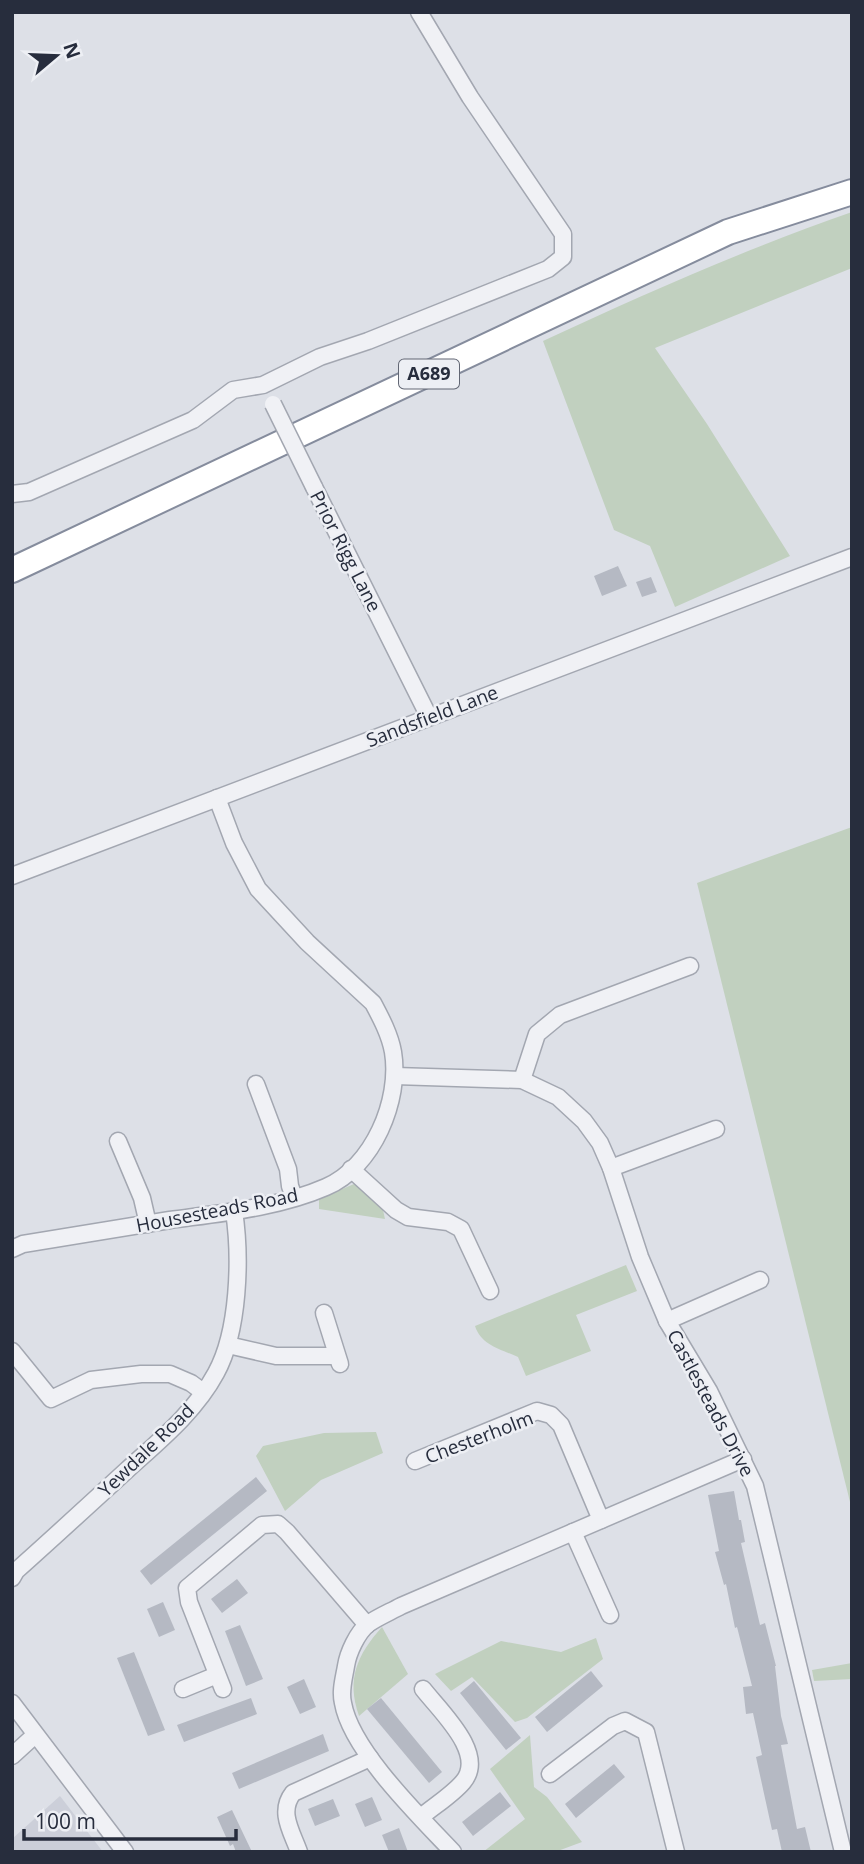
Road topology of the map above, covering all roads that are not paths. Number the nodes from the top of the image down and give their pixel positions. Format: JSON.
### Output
{"nodes":[{"id":1,"x":419,"y":12,"type":"edge"},
{"id":2,"x":852,"y":192,"type":"edge"},
{"id":3,"x":263,"y":385,"type":"junction"},
{"id":4,"x":12,"y":494,"type":"edge"},
{"id":5,"x":852,"y":557,"type":"edge"},
{"id":6,"x":12,"y":570,"type":"edge"},
{"id":7,"x":429,"y":717,"type":"junction"},
{"id":8,"x":217,"y":798,"type":"junction"},
{"id":9,"x":12,"y":876,"type":"edge"},
{"id":10,"x":690,"y":966,"type":"dead end"},
{"id":11,"x":395,"y":1076,"type":"junction"},
{"id":12,"x":522,"y":1080,"type":"junction"},
{"id":13,"x":256,"y":1084,"type":"dead end"},
{"id":14,"x":716,"y":1129,"type":"dead end"},
{"id":15,"x":118,"y":1141,"type":"dead end"},
{"id":16,"x":611,"y":1168,"type":"junction"},
{"id":17,"x":351,"y":1169,"type":"junction"},
{"id":18,"x":294,"y":1197,"type":"junction"},
{"id":19,"x":234,"y":1211,"type":"junction"},
{"id":20,"x":148,"y":1223,"type":"junction"},
{"id":21,"x":12,"y":1249,"type":"edge"},
{"id":22,"x":760,"y":1280,"type":"dead end"},
{"id":23,"x":490,"y":1291,"type":"dead end"},
{"id":24,"x":324,"y":1313,"type":"dead end"},
{"id":25,"x":667,"y":1321,"type":"junction"},
{"id":26,"x":228,"y":1345,"type":"junction"},
{"id":27,"x":12,"y":1351,"type":"edge"},
{"id":28,"x":203,"y":1392,"type":"junction"},
{"id":29,"x":743,"y":1459,"type":"junction"},
{"id":30,"x":415,"y":1461,"type":"dead end"},
{"id":31,"x":601,"y":1520,"type":"junction"},
{"id":32,"x":573,"y":1532,"type":"junction"},
{"id":33,"x":12,"y":1578,"type":"edge"},
{"id":34,"x":610,"y":1615,"type":"dead end"},
{"id":35,"x":367,"y":1625,"type":"junction"},
{"id":36,"x":183,"y":1689,"type":"dead end"},
{"id":37,"x":424,"y":1689,"type":"dead end"},
{"id":38,"x":12,"y":1703,"type":"edge"},
{"id":39,"x":35,"y":1735,"type":"junction"},
{"id":40,"x":12,"y":1756,"type":"edge"},
{"id":41,"x":370,"y":1758,"type":"junction"},
{"id":42,"x":550,"y":1774,"type":"dead end"},
{"id":43,"x":421,"y":1818,"type":"junction"},
{"id":44,"x":125,"y":1852,"type":"edge"},
{"id":45,"x":299,"y":1852,"type":"edge"},
{"id":46,"x":453,"y":1852,"type":"edge"},
{"id":47,"x":676,"y":1852,"type":"edge"},
{"id":48,"x":843,"y":1852,"type":"edge"}],
"edges":[{"from":1,"to":3,"type":"street"},
{"from":2,"to":6,"type":"highway","number":"A689"},
{"from":3,"to":4,"type":"street"},
{"from":3,"to":7,"type":"street","name":"Prior Rigg Lane","bridge":true},
{"from":5,"to":7,"type":"street","name":"Sandsfield Lane"},
{"from":7,"to":8,"type":"street","name":"Sandsfield Lane"},
{"from":8,"to":9,"type":"street","name":"Sandsfield Lane"},
{"from":8,"to":11,"type":"street","name":"Housesteads Road"},
{"from":10,"to":12,"type":"street"},
{"from":11,"to":12,"type":"street","name":"Castlesteads Drive"},
{"from":11,"to":17,"type":"street","name":"Housesteads Road"},
{"from":12,"to":16,"type":"street","name":"Castlesteads Drive"},
{"from":13,"to":18,"type":"street"},
{"from":14,"to":16,"type":"street"},
{"from":15,"to":20,"type":"street"},
{"from":16,"to":25,"type":"street","name":"Castlesteads Drive"},
{"from":17,"to":18,"type":"street","name":"Housesteads Road"},
{"from":17,"to":23,"type":"street"},
{"from":18,"to":19,"type":"street","name":"Housesteads Road"},
{"from":19,"to":20,"type":"street","name":"Housesteads Road"},
{"from":19,"to":26,"type":"street","name":"Yewdale Road"},
{"from":20,"to":21,"type":"street","name":"Housesteads Road"},
{"from":22,"to":25,"type":"street"},
{"from":24,"to":26,"type":"street"},
{"from":25,"to":29,"type":"street","name":"Castlesteads Drive"},
{"from":26,"to":28,"type":"street","name":"Yewdale Road"},
{"from":27,"to":28,"type":"street"},
{"from":28,"to":33,"type":"street","name":"Yewdale Road"},
{"from":29,"to":31,"type":"street"},
{"from":29,"to":48,"type":"street","name":"Castlesteads Drive"},
{"from":30,"to":31,"type":"street","name":"Chesterholm"},
{"from":31,"to":32,"type":"street"},
{"from":32,"to":34,"type":"street"},
{"from":32,"to":35,"type":"street"},
{"from":35,"to":36,"type":"street"},
{"from":35,"to":41,"type":"street"},
{"from":37,"to":43,"type":"street"},
{"from":38,"to":39,"type":"street"},
{"from":39,"to":40,"type":"street"},
{"from":39,"to":44,"type":"street"},
{"from":41,"to":43,"type":"street"},
{"from":41,"to":45,"type":"street"},
{"from":42,"to":47,"type":"street"},
{"from":43,"to":46,"type":"street"}]}
